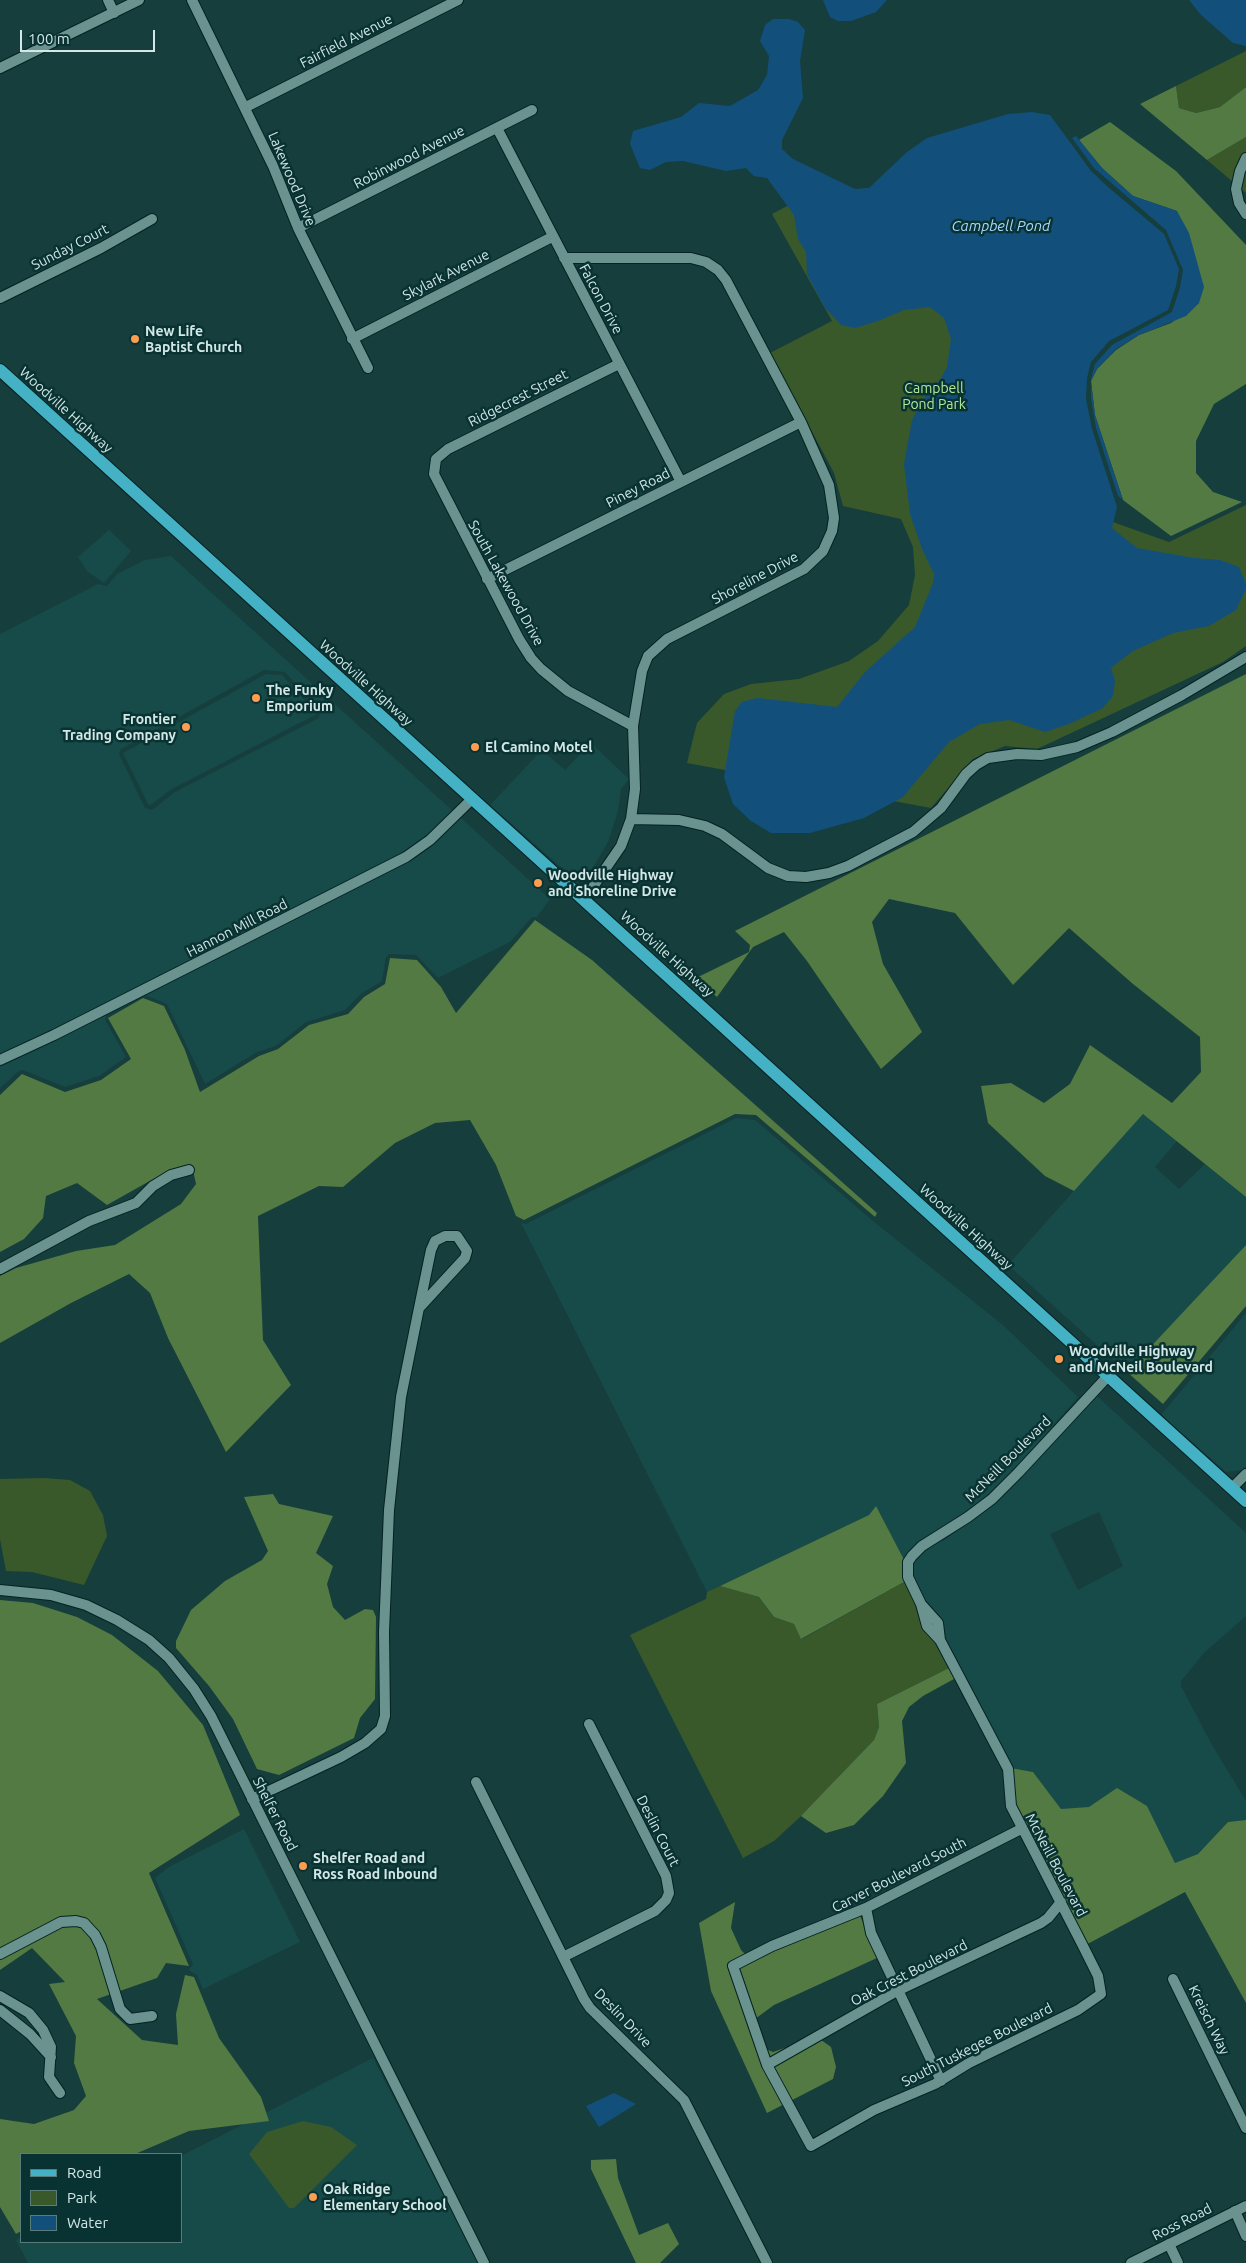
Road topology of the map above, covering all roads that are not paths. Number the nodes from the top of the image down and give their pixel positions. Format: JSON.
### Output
{"nodes":[{"id":1,"x":108,"y":0,"type":"edge"},
{"id":2,"x":139,"y":0,"type":"edge"},
{"id":3,"x":192,"y":0,"type":"edge"},
{"id":4,"x":458,"y":0,"type":"edge"},
{"id":5,"x":114,"y":13,"type":"junction"},
{"id":6,"x":0,"y":68,"type":"edge"},
{"id":7,"x":246,"y":107,"type":"junction"},
{"id":8,"x":532,"y":110,"type":"dead end"},
{"id":9,"x":497,"y":128,"type":"junction"},
{"id":10,"x":1246,"y":158,"type":"edge"},
{"id":11,"x":1246,"y":214,"type":"edge"},
{"id":12,"x":152,"y":219,"type":"dead end"},
{"id":13,"x":298,"y":228,"type":"junction"},
{"id":14,"x":552,"y":237,"type":"junction"},
{"id":15,"x":564,"y":258,"type":"junction"},
{"id":16,"x":0,"y":298,"type":"edge"},
{"id":17,"x":352,"y":339,"type":"junction"},
{"id":18,"x":619,"y":364,"type":"junction"},
{"id":19,"x":368,"y":368,"type":"dead end"},
{"id":20,"x":0,"y":370,"type":"edge"},
{"id":21,"x":801,"y":422,"type":"junction"},
{"id":22,"x":435,"y":464,"type":"joint"},
{"id":23,"x":681,"y":482,"type":"junction"},
{"id":24,"x":487,"y":579,"type":"junction"},
{"id":25,"x":1246,"y":657,"type":"edge"},
{"id":26,"x":634,"y":726,"type":"junction"},
{"id":27,"x":472,"y":799,"type":"junction"},
{"id":28,"x":631,"y":819,"type":"junction"},
{"id":29,"x":584,"y":900,"type":"junction"},
{"id":30,"x":0,"y":1060,"type":"edge"},
{"id":31,"x":188,"y":1170,"type":"dead end"},
{"id":32,"x":0,"y":1269,"type":"edge"},
{"id":33,"x":419,"y":1308,"type":"junction"},
{"id":34,"x":1108,"y":1375,"type":"junction"},
{"id":35,"x":1246,"y":1474,"type":"edge"},
{"id":36,"x":1232,"y":1488,"type":"junction"},
{"id":37,"x":1246,"y":1501,"type":"edge"},
{"id":38,"x":0,"y":1590,"type":"edge"},
{"id":39,"x":589,"y":1724,"type":"dead end"},
{"id":40,"x":476,"y":1782,"type":"dead end"},
{"id":41,"x":252,"y":1799,"type":"junction"},
{"id":42,"x":1021,"y":1829,"type":"junction"},
{"id":43,"x":1060,"y":1902,"type":"junction"},
{"id":44,"x":866,"y":1908,"type":"junction"},
{"id":45,"x":0,"y":1954,"type":"edge"},
{"id":46,"x":563,"y":1958,"type":"junction"},
{"id":47,"x":1173,"y":1978,"type":"dead end"},
{"id":48,"x":897,"y":1992,"type":"junction"},
{"id":49,"x":1101,"y":1994,"type":"joint"},
{"id":50,"x":0,"y":1996,"type":"edge"},
{"id":51,"x":0,"y":2010,"type":"edge"},
{"id":52,"x":152,"y":2016,"type":"dead end"},
{"id":53,"x":50,"y":2057,"type":"junction"},
{"id":54,"x":767,"y":2065,"type":"junction"},
{"id":55,"x":941,"y":2081,"type":"junction"},
{"id":56,"x":60,"y":2094,"type":"dead end"},
{"id":57,"x":1246,"y":2128,"type":"edge"},
{"id":58,"x":1246,"y":2206,"type":"edge"},
{"id":59,"x":1236,"y":2211,"type":"junction"},
{"id":60,"x":1246,"y":2236,"type":"edge"},
{"id":61,"x":1168,"y":2244,"type":"junction"},
{"id":62,"x":484,"y":2263,"type":"edge"},
{"id":63,"x":767,"y":2263,"type":"edge"},
{"id":64,"x":1131,"y":2263,"type":"edge"},
{"id":65,"x":1178,"y":2263,"type":"edge"}],
"edges":[{"from":1,"to":5,"type":"street"},
{"from":2,"to":5,"type":"street"},
{"from":3,"to":7,"type":"street","name":"Lakewood Drive"},
{"from":4,"to":7,"type":"street","name":"Fairfield Avenue"},
{"from":5,"to":6,"type":"street"},
{"from":7,"to":13,"type":"street","name":"Lakewood Drive"},
{"from":8,"to":9,"type":"street","name":"Robinwood Avenue"},
{"from":9,"to":13,"type":"street","name":"Robinwood Avenue"},
{"from":9,"to":14,"type":"street","name":"Falcon Drive"},
{"from":10,"to":11,"type":"street"},
{"from":12,"to":16,"type":"street","name":"Sunday Court"},
{"from":13,"to":17,"type":"street","name":"Lakewood Drive"},
{"from":14,"to":15,"type":"street","name":"Falcon Drive"},
{"from":14,"to":17,"type":"street","name":"Skylark Avenue"},
{"from":15,"to":18,"type":"street","name":"Falcon Drive"},
{"from":15,"to":21,"type":"street","name":"Shoreline Drive"},
{"from":17,"to":19,"type":"street","name":"Lakewood Drive"},
{"from":18,"to":22,"type":"street","name":"Ridgecrest Street"},
{"from":18,"to":23,"type":"street","name":"Falcon Drive"},
{"from":20,"to":27,"type":"main road","name":"Woodville Highway"},
{"from":21,"to":23,"type":"street","name":"Piney Road"},
{"from":21,"to":26,"type":"street","name":"Shoreline Drive"},
{"from":22,"to":24,"type":"street","name":"South Lakewood Drive"},
{"from":23,"to":24,"type":"street","name":"Piney Road"},
{"from":24,"to":26,"type":"street","name":"South Lakewood Drive"},
{"from":25,"to":28,"type":"street"},
{"from":26,"to":28,"type":"street","name":"Shoreline Drive"},
{"from":27,"to":29,"type":"main road","name":"Woodville Highway"},
{"from":27,"to":30,"type":"street","name":"Hannon Mill Road"},
{"from":28,"to":29,"type":"street","name":"Shoreline Drive"},
{"from":29,"to":34,"type":"main road","name":"Woodville Highway"},
{"from":31,"to":32,"type":"street"},
{"from":33,"to":33,"type":"street"},
{"from":33,"to":41,"type":"street"},
{"from":34,"to":36,"type":"main road","name":"Woodville Highway"},
{"from":34,"to":42,"type":"street","name":"McNeill Boulevard"},
{"from":35,"to":36,"type":"street"},
{"from":36,"to":37,"type":"main road","name":"Woodville Highway"},
{"from":38,"to":41,"type":"street","name":"Shelfer Road"},
{"from":39,"to":46,"type":"street","name":"Deslin Court"},
{"from":40,"to":46,"type":"street","name":"Deslin Drive"},
{"from":41,"to":62,"type":"street","name":"Shelfer Road"},
{"from":42,"to":43,"type":"street","name":"McNeill Boulevard"},
{"from":42,"to":44,"type":"street","name":"Carver Boulevard South"},
{"from":43,"to":48,"type":"street","name":"Oak Crest Boulevard"},
{"from":43,"to":49,"type":"street","name":"McNeill Boulevard"},
{"from":44,"to":48,"type":"street"},
{"from":44,"to":54,"type":"street","name":"Carver Boulevard South"},
{"from":45,"to":52,"type":"street"},
{"from":46,"to":63,"type":"street","name":"Deslin Drive"},
{"from":47,"to":57,"type":"street","name":"Kreisch Way"},
{"from":48,"to":54,"type":"street","name":"Oak Crest Boulevard"},
{"from":48,"to":55,"type":"street"},
{"from":49,"to":55,"type":"street","name":"South Tuskegee Boulevard"},
{"from":50,"to":53,"type":"street"},
{"from":51,"to":53,"type":"street"},
{"from":53,"to":56,"type":"street"},
{"from":54,"to":55,"type":"street","name":"South Tuskegee Boulevard"},
{"from":58,"to":59,"type":"street","name":"Ross Road"},
{"from":59,"to":60,"type":"street"},
{"from":59,"to":61,"type":"street","name":"Ross Road"},
{"from":61,"to":64,"type":"street","name":"Ross Road"},
{"from":61,"to":65,"type":"street"}]}
